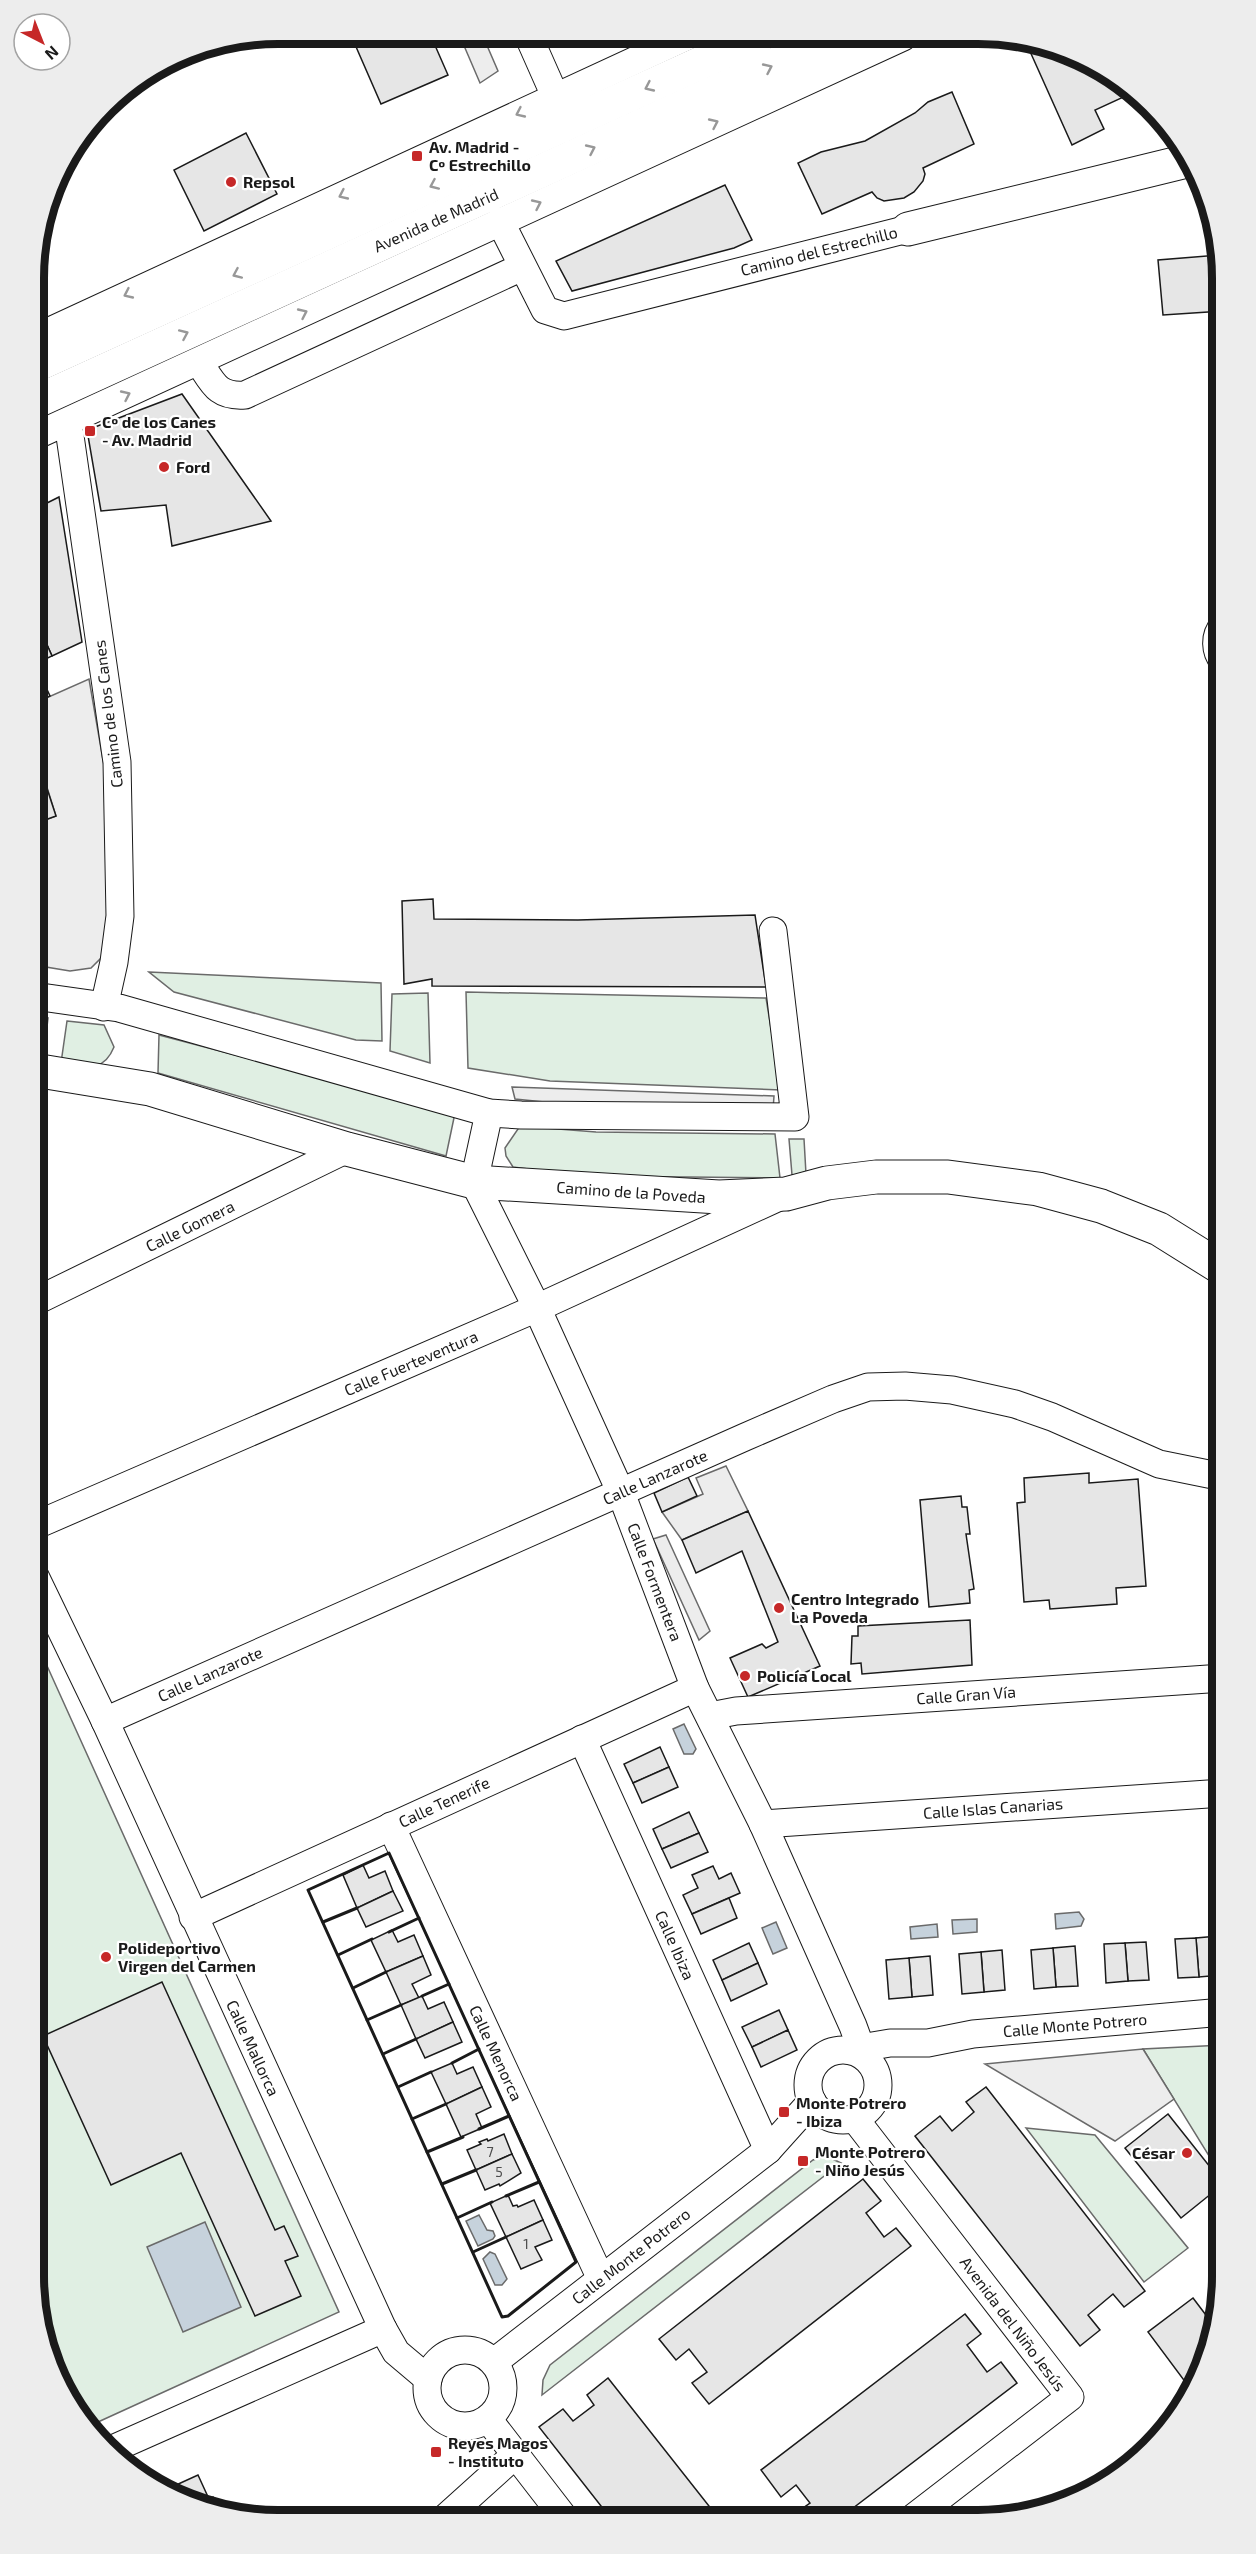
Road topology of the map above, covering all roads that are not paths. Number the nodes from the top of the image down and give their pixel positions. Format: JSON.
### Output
{"nodes":[{"id":1,"x":532,"y":44,"type":"edge"},
{"id":2,"x":670,"y":44,"type":"edge"},
{"id":3,"x":742,"y":44,"type":"edge"},
{"id":4,"x":819,"y":44,"type":"edge"},
{"id":5,"x":888,"y":44,"type":"edge"},
{"id":6,"x":555,"y":96,"type":"junction"},
{"id":7,"x":1182,"y":162,"type":"edge"},
{"id":8,"x":500,"y":221,"type":"junction"},
{"id":9,"x":908,"y":229,"type":"joint"},
{"id":10,"x":522,"y":267,"type":"junction"},
{"id":11,"x":44,"y":334,"type":"edge"},
{"id":12,"x":44,"y":362,"type":"edge"},
{"id":13,"x":199,"y":362,"type":"junction"},
{"id":14,"x":44,"y":398,"type":"edge"},
{"id":15,"x":68,"y":422,"type":"junction"},
{"id":16,"x":44,"y":432,"type":"edge"},
{"id":17,"x":773,"y":931,"type":"dead end"},
{"id":18,"x":44,"y":998,"type":"edge"},
{"id":19,"x":104,"y":1007,"type":"junction"},
{"id":20,"x":44,"y":1072,"type":"edge"},
{"id":21,"x":489,"y":1113,"type":"junction"},
{"id":22,"x":347,"y":1149,"type":"junction"},
{"id":23,"x":474,"y":1182,"type":"junction"},
{"id":24,"x":786,"y":1194,"type":"junction"},
{"id":25,"x":1212,"y":1262,"type":"edge"},
{"id":26,"x":44,"y":1297,"type":"edge"},
{"id":27,"x":537,"y":1308,"type":"junction"},
{"id":28,"x":1212,"y":1475,"type":"edge"},
{"id":29,"x":621,"y":1493,"type":"junction"},
{"id":30,"x":44,"y":1522,"type":"edge"},
{"id":31,"x":44,"y":1595,"type":"edge"},
{"id":32,"x":1212,"y":1679,"type":"edge"},
{"id":33,"x":695,"y":1688,"type":"junction"},
{"id":34,"x":710,"y":1716,"type":"junction"},
{"id":35,"x":105,"y":1720,"type":"junction"},
{"id":36,"x":582,"y":1740,"type":"junction"},
{"id":37,"x":1212,"y":1794,"type":"edge"},
{"id":38,"x":763,"y":1824,"type":"junction"},
{"id":39,"x":392,"y":1827,"type":"junction"},
{"id":40,"x":193,"y":1917,"type":"junction"},
{"id":41,"x":1212,"y":2013,"type":"edge"},
{"id":42,"x":928,"y":2043,"type":"junction"},
{"id":43,"x":855,"y":2049,"type":"junction"},
{"id":44,"x":879,"y":2084,"type":"junction"},
{"id":45,"x":812,"y":2101,"type":"junction"},
{"id":46,"x":844,"y":2119,"type":"junction"},
{"id":47,"x":768,"y":2151,"type":"junction"},
{"id":48,"x":601,"y":2279,"type":"junction"},
{"id":49,"x":383,"y":2329,"type":"junction"},
{"id":50,"x":494,"y":2362,"type":"junction"},
{"id":51,"x":428,"y":2379,"type":"junction"},
{"id":52,"x":488,"y":2419,"type":"junction"},
{"id":53,"x":117,"y":2447,"type":"edge"},
{"id":54,"x":515,"y":2455,"type":"junction"},
{"id":55,"x":453,"y":2511,"type":"edge"},
{"id":56,"x":559,"y":2511,"type":"edge"},
{"id":57,"x":922,"y":2511,"type":"edge"}],
"edges":[{"from":1,"to":6,"type":"street"},
{"from":2,"to":6,"type":"street"},
{"from":3,"to":12,"type":"main road","name":"Avenida de Madrid","one_way":true},
{"from":14,"to":4,"type":"main road","name":"Avenida de Madrid","one_way":true},
{"from":8,"to":5,"type":"street","one_way":true},
{"from":6,"to":11,"type":"street","one_way":true},
{"from":7,"to":9,"type":"main road","name":"Camino del Estrechillo"},
{"from":8,"to":10,"type":"street","name":"Camino del Estrechillo"},
{"from":13,"to":8,"type":"street","one_way":true},
{"from":9,"to":10,"type":"street","name":"Camino del Estrechillo"},
{"from":10,"to":13,"type":"street"},
{"from":15,"to":13,"type":"street","one_way":true},
{"from":15,"to":16,"type":"street"},
{"from":15,"to":19,"type":"street","name":"Camino de los Canes"},
{"from":17,"to":21,"type":"street"},
{"from":18,"to":19,"type":"street"},
{"from":19,"to":21,"type":"street"},
{"from":20,"to":22,"type":"main road","name":"Camino de la Poveda"},
{"from":21,"to":23,"type":"street"},
{"from":22,"to":23,"type":"main road","name":"Camino de la Poveda"},
{"from":22,"to":26,"type":"street","name":"Calle Gomera"},
{"from":23,"to":24,"type":"main road","name":"Camino de la Poveda"},
{"from":23,"to":27,"type":"street","name":"Calle Formentera"},
{"from":24,"to":25,"type":"main road","name":"Camino de la Poveda"},
{"from":24,"to":27,"type":"street","name":"Calle Fuerteventura"},
{"from":27,"to":29,"type":"street","name":"Calle Formentera"},
{"from":27,"to":30,"type":"street","name":"Calle Fuerteventura"},
{"from":28,"to":29,"type":"street","name":"Calle Lanzarote"},
{"from":29,"to":33,"type":"street","name":"Calle Formentera"},
{"from":29,"to":35,"type":"street","name":"Calle Lanzarote"},
{"from":31,"to":35,"type":"street","name":"Calle Mallorca"},
{"from":32,"to":34,"type":"street","name":"Calle Gran Vía"},
{"from":33,"to":34,"type":"street","name":"Calle Formentera"},
{"from":33,"to":36,"type":"street","name":"Calle Tenerife"},
{"from":34,"to":38,"type":"street","name":"Calle Formentera"},
{"from":35,"to":40,"type":"street","name":"Calle Mallorca"},
{"from":36,"to":39,"type":"street","name":"Calle Tenerife"},
{"from":36,"to":47,"type":"street","name":"Calle Ibiza"},
{"from":37,"to":38,"type":"street","name":"Calle Islas Canarias"},
{"from":38,"to":43,"type":"street","name":"Calle Formentera"},
{"from":39,"to":40,"type":"street","name":"Calle Tenerife"},
{"from":39,"to":48,"type":"street","name":"Calle Menorca"},
{"from":40,"to":49,"type":"street","name":"Calle Mallorca"},
{"from":41,"to":42,"type":"street","name":"Calle Monte Potrero"},
{"from":42,"to":43,"type":"street","name":"Calle Monte Potrero"},
{"from":42,"to":44,"type":"street","name":"Calle Monte Potrero"},
{"from":43,"to":44,"type":"street"},
{"from":43,"to":45,"type":"street"},
{"from":44,"to":46,"type":"street"},
{"from":45,"to":46,"type":"street"},
{"from":45,"to":47,"type":"street","name":"Calle Monte Potrero"},
{"from":46,"to":47,"type":"street","name":"Calle Monte Potrero"},
{"from":46,"to":57,"type":"street","name":"Avenida del Niño Jesús"},
{"from":47,"to":48,"type":"street","name":"Calle Monte Potrero"},
{"from":48,"to":50,"type":"street","name":"Calle Monte Potrero"},
{"from":49,"to":51,"type":"street","name":"Calle Mallorca"},
{"from":49,"to":53,"type":"street"},
{"from":50,"to":51,"type":"street"},
{"from":50,"to":52,"type":"street"},
{"from":51,"to":52,"type":"street"},
{"from":52,"to":54,"type":"street"},
{"from":54,"to":55,"type":"street"},
{"from":54,"to":56,"type":"street"}]}
